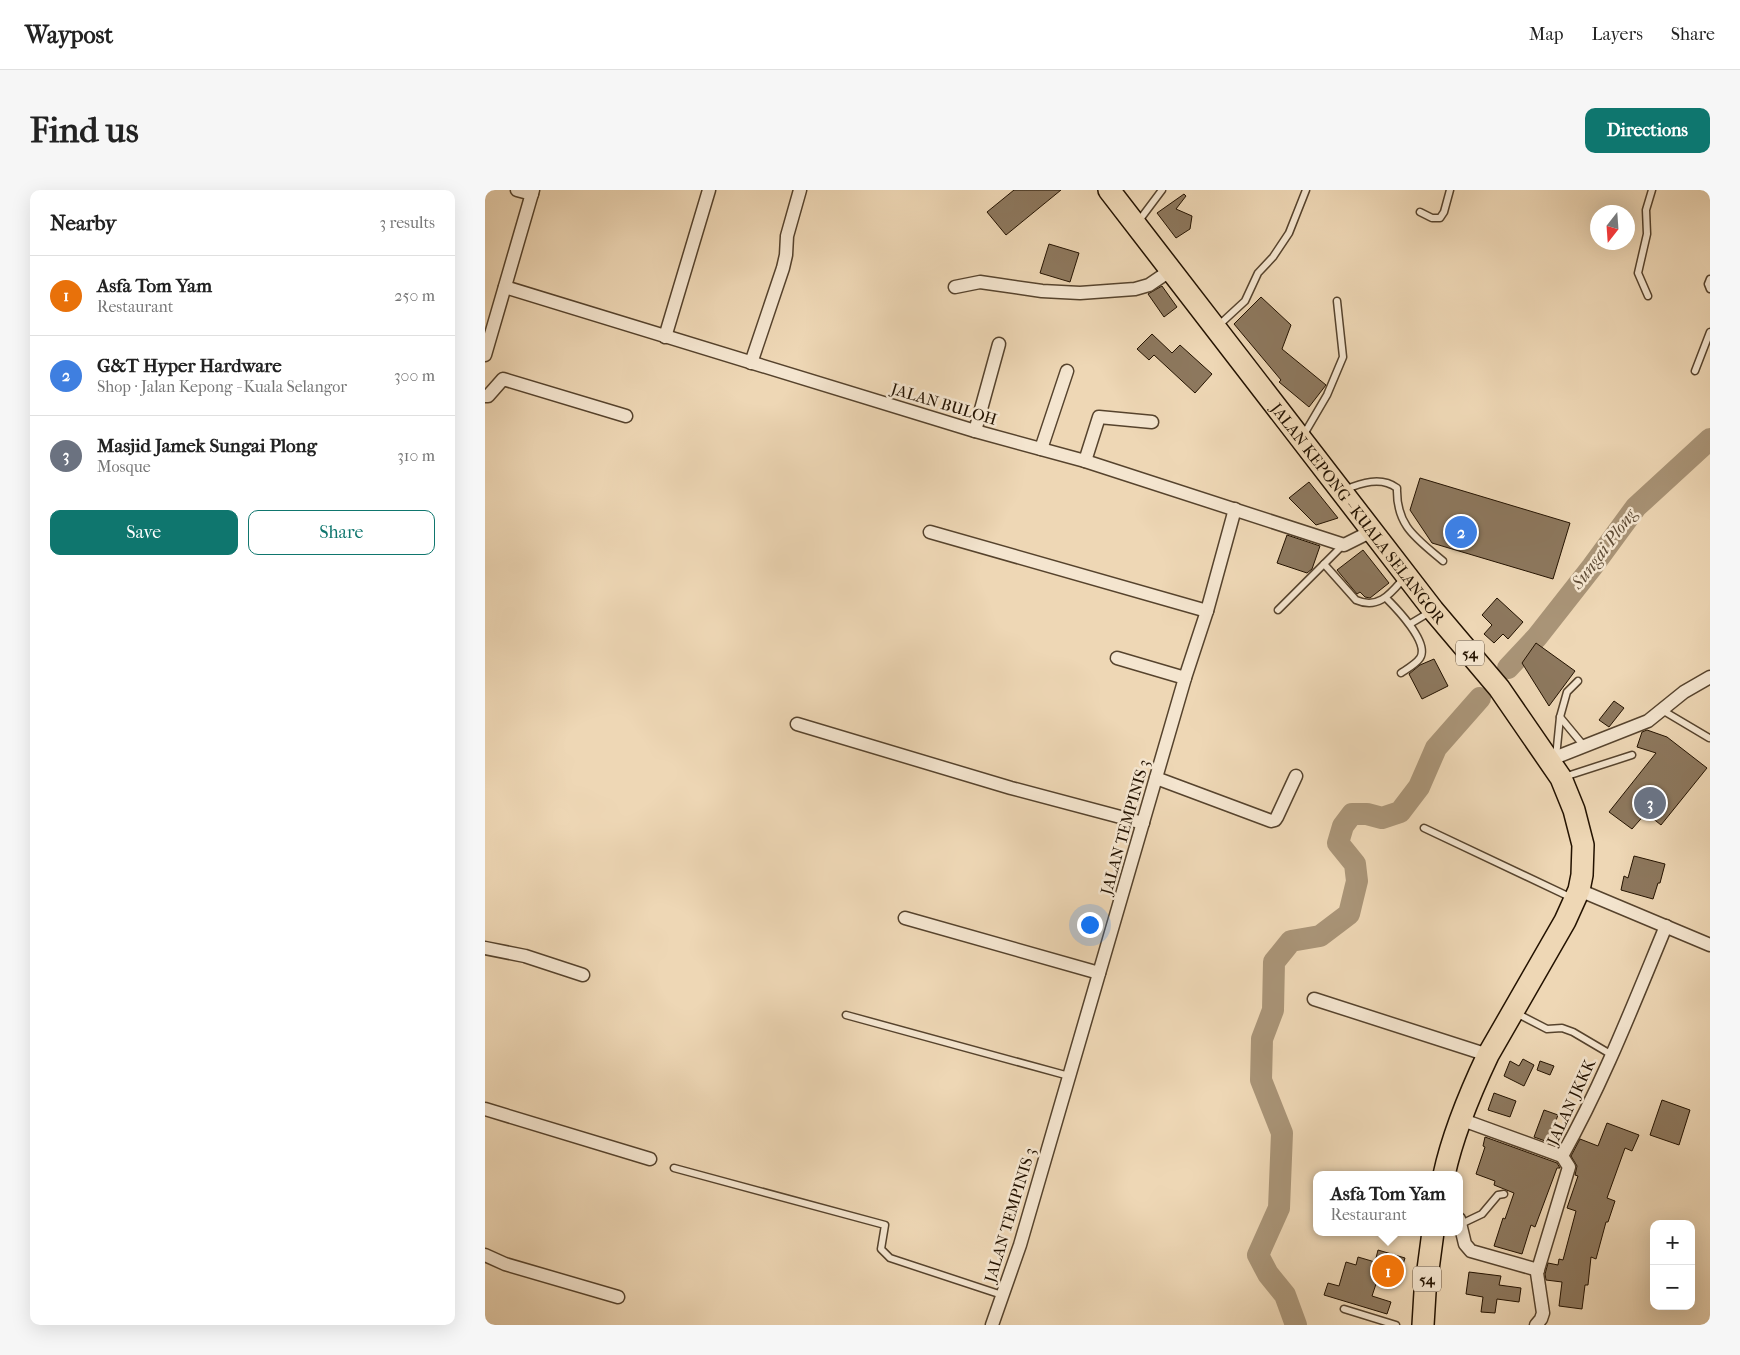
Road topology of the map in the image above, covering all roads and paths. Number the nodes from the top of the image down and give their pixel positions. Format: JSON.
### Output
{"nodes":[{"id":1,"x":517,"y":190,"type":"edge"},
{"id":2,"x":709,"y":190,"type":"edge"},
{"id":3,"x":800,"y":190,"type":"edge"},
{"id":4,"x":1109,"y":190,"type":"edge"},
{"id":5,"x":1162,"y":190,"type":"edge"},
{"id":6,"x":1307,"y":190,"type":"edge"},
{"id":7,"x":1450,"y":190,"type":"edge"},
{"id":8,"x":1652,"y":190,"type":"edge"},
{"id":9,"x":532,"y":192,"type":"edge"},
{"id":10,"x":1420,"y":212,"type":"dead end"},
{"id":11,"x":1136,"y":225,"type":"junction"},
{"id":12,"x":1171,"y":270,"type":"junction"},
{"id":13,"x":1710,"y":279,"type":"edge"},
{"id":14,"x":505,"y":287,"type":"junction"},
{"id":15,"x":955,"y":287,"type":"dead end"},
{"id":16,"x":1710,"y":289,"type":"edge"},
{"id":17,"x":1648,"y":296,"type":"dead end"},
{"id":18,"x":1337,"y":301,"type":"dead end"},
{"id":19,"x":1216,"y":328,"type":"junction"},
{"id":20,"x":1710,"y":332,"type":"edge"},
{"id":21,"x":665,"y":337,"type":"junction"},
{"id":22,"x":999,"y":344,"type":"dead end"},
{"id":23,"x":485,"y":355,"type":"edge"},
{"id":24,"x":751,"y":363,"type":"junction"},
{"id":25,"x":1695,"y":370,"type":"dead end"},
{"id":26,"x":1067,"y":371,"type":"dead end"},
{"id":27,"x":485,"y":396,"type":"edge"},
{"id":28,"x":626,"y":416,"type":"dead end"},
{"id":29,"x":1152,"y":422,"type":"dead end"},
{"id":30,"x":975,"y":431,"type":"junction"},
{"id":31,"x":1301,"y":439,"type":"junction"},
{"id":32,"x":1041,"y":449,"type":"junction"},
{"id":33,"x":1085,"y":462,"type":"junction"},
{"id":34,"x":1341,"y":491,"type":"junction"},
{"id":35,"x":1235,"y":510,"type":"junction"},
{"id":36,"x":1372,"y":531,"type":"junction"},
{"id":37,"x":930,"y":532,"type":"dead end"},
{"id":38,"x":1344,"y":544,"type":"junction"},
{"id":39,"x":1443,"y":561,"type":"dead end"},
{"id":40,"x":1324,"y":564,"type":"junction"},
{"id":41,"x":1406,"y":575,"type":"junction"},
{"id":42,"x":1386,"y":598,"type":"junction"},
{"id":43,"x":1278,"y":610,"type":"dead end"},
{"id":44,"x":1433,"y":610,"type":"junction"},
{"id":45,"x":1207,"y":611,"type":"junction"},
{"id":46,"x":1410,"y":624,"type":"junction"},
{"id":47,"x":1117,"y":658,"type":"dead end"},
{"id":48,"x":1401,"y":673,"type":"dead end"},
{"id":49,"x":1710,"y":677,"type":"edge"},
{"id":50,"x":1185,"y":678,"type":"junction"},
{"id":51,"x":1578,"y":681,"type":"dead end"},
{"id":52,"x":1662,"y":710,"type":"junction"},
{"id":53,"x":1560,"y":717,"type":"junction"},
{"id":54,"x":797,"y":724,"type":"dead end"},
{"id":55,"x":1709,"y":738,"type":"edge"},
{"id":56,"x":1584,"y":746,"type":"junction"},
{"id":57,"x":1632,"y":755,"type":"dead end"},
{"id":58,"x":1555,"y":765,"type":"junction"},
{"id":59,"x":1296,"y":776,"type":"dead end"},
{"id":60,"x":1156,"y":778,"type":"junction"},
{"id":61,"x":1143,"y":823,"type":"junction"},
{"id":62,"x":1425,"y":828,"type":"dead end"},
{"id":63,"x":1577,"y":895,"type":"junction"},
{"id":64,"x":905,"y":918,"type":"dead end"},
{"id":65,"x":1666,"y":926,"type":"junction"},
{"id":66,"x":1710,"y":946,"type":"edge"},
{"id":67,"x":485,"y":948,"type":"edge"},
{"id":68,"x":1099,"y":974,"type":"junction"},
{"id":69,"x":583,"y":975,"type":"dead end"},
{"id":70,"x":1314,"y":999,"type":"dead end"},
{"id":71,"x":1513,"y":1011,"type":"junction"},
{"id":72,"x":846,"y":1015,"type":"dead end"},
{"id":73,"x":1488,"y":1055,"type":"junction"},
{"id":74,"x":1612,"y":1055,"type":"junction"},
{"id":75,"x":1069,"y":1076,"type":"junction"},
{"id":76,"x":485,"y":1109,"type":"edge"},
{"id":77,"x":1460,"y":1119,"type":"junction"},
{"id":78,"x":1561,"y":1156,"type":"junction"},
{"id":79,"x":650,"y":1159,"type":"dead end"},
{"id":80,"x":675,"y":1168,"type":"dead end"},
{"id":81,"x":1445,"y":1171,"type":"edge"},
{"id":82,"x":1504,"y":1194,"type":"dead end"},
{"id":83,"x":1463,"y":1221,"type":"edge"},
{"id":84,"x":1463,"y":1235,"type":"edge"},
{"id":85,"x":1433,"y":1236,"type":"edge"},
{"id":86,"x":485,"y":1255,"type":"edge"},
{"id":87,"x":1538,"y":1270,"type":"junction"},
{"id":88,"x":1002,"y":1295,"type":"junction"},
{"id":89,"x":618,"y":1297,"type":"dead end"},
{"id":90,"x":1344,"y":1309,"type":"dead end"},
{"id":91,"x":991,"y":1325,"type":"edge"},
{"id":92,"x":1396,"y":1325,"type":"edge"},
{"id":93,"x":1423,"y":1325,"type":"edge"},
{"id":94,"x":1536,"y":1325,"type":"edge"}],
"edges":[{"from":1,"to":9,"type":"street"},
{"from":2,"to":21,"type":"street"},
{"from":3,"to":24,"type":"street"},
{"from":4,"to":11,"type":"highway","name":"JALAN KEPONG - KUALA SELANGOR","number":"54"},
{"from":5,"to":11,"type":"lane"},
{"from":6,"to":19,"type":"lane"},
{"from":7,"to":10,"type":"lane"},
{"from":8,"to":17,"type":"lane"},
{"from":9,"to":14,"type":"street"},
{"from":11,"to":12,"type":"highway","name":"JALAN KEPONG - KUALA SELANGOR","number":"54"},
{"from":12,"to":15,"type":"street"},
{"from":12,"to":19,"type":"highway","name":"JALAN KEPONG - KUALA SELANGOR","number":"54"},
{"from":13,"to":16,"type":"lane"},
{"from":14,"to":21,"type":"street","name":"JALAN BULOH"},
{"from":14,"to":23,"type":"street"},
{"from":18,"to":31,"type":"lane"},
{"from":19,"to":31,"type":"highway","name":"JALAN KEPONG - KUALA SELANGOR","number":"54"},
{"from":20,"to":25,"type":"lane"},
{"from":21,"to":24,"type":"street","name":"JALAN BULOH"},
{"from":22,"to":30,"type":"street"},
{"from":24,"to":30,"type":"street","name":"JALAN BULOH"},
{"from":26,"to":32,"type":"street"},
{"from":27,"to":28,"type":"street"},
{"from":29,"to":33,"type":"street"},
{"from":30,"to":32,"type":"street","name":"JALAN BULOH"},
{"from":31,"to":34,"type":"highway","name":"JALAN KEPONG - KUALA SELANGOR","number":"54"},
{"from":32,"to":33,"type":"street","name":"JALAN BULOH"},
{"from":33,"to":35,"type":"street","name":"JALAN BULOH"},
{"from":34,"to":36,"type":"highway","name":"JALAN KEPONG - KUALA SELANGOR","number":"54"},
{"from":34,"to":39,"type":"lane"},
{"from":35,"to":38,"type":"street","name":"JALAN BULOH"},
{"from":35,"to":45,"type":"street","name":"JALAN TEMPINIS 3"},
{"from":36,"to":38,"type":"street"},
{"from":36,"to":41,"type":"highway","name":"JALAN KEPONG - KUALA SELANGOR","number":"54"},
{"from":37,"to":45,"type":"street"},
{"from":38,"to":40,"type":"lane"},
{"from":40,"to":42,"type":"lane"},
{"from":40,"to":43,"type":"lane"},
{"from":41,"to":42,"type":"lane"},
{"from":41,"to":44,"type":"highway","name":"JALAN KEPONG - KUALA SELANGOR","number":"54"},
{"from":42,"to":46,"type":"lane"},
{"from":44,"to":46,"type":"lane"},
{"from":44,"to":58,"type":"highway","name":"JALAN KEPONG - KUALA SELANGOR","number":"54"},
{"from":45,"to":50,"type":"street","name":"JALAN TEMPINIS 3"},
{"from":46,"to":48,"type":"lane"},
{"from":47,"to":50,"type":"street"},
{"from":49,"to":52,"type":"street"},
{"from":50,"to":60,"type":"street","name":"JALAN TEMPINIS 3"},
{"from":51,"to":53,"type":"lane"},
{"from":52,"to":55,"type":"lane"},
{"from":52,"to":56,"type":"street"},
{"from":53,"to":56,"type":"lane"},
{"from":53,"to":58,"type":"lane"},
{"from":54,"to":61,"type":"street"},
{"from":56,"to":58,"type":"street"},
{"from":57,"to":58,"type":"lane"},
{"from":58,"to":63,"type":"highway","name":"JALAN KEPONG - KUALA SELANGOR","number":"54"},
{"from":59,"to":60,"type":"street"},
{"from":60,"to":61,"type":"street","name":"JALAN TEMPINIS 3"},
{"from":61,"to":68,"type":"street","name":"JALAN TEMPINIS 3"},
{"from":62,"to":63,"type":"lane"},
{"from":63,"to":65,"type":"street"},
{"from":63,"to":71,"type":"highway","name":"JALAN KEPONG - KUALA SELANGOR","number":"54"},
{"from":64,"to":68,"type":"street"},
{"from":65,"to":66,"type":"street"},
{"from":65,"to":74,"type":"street","name":"JALAN JKKK"},
{"from":67,"to":69,"type":"street"},
{"from":68,"to":75,"type":"street","name":"JALAN TEMPINIS 3"},
{"from":70,"to":73,"type":"street"},
{"from":71,"to":73,"type":"highway","name":"JALAN KEPONG - KUALA SELANGOR","number":"54"},
{"from":71,"to":74,"type":"lane"},
{"from":72,"to":75,"type":"lane"},
{"from":73,"to":77,"type":"highway","name":"JALAN KEPONG - KUALA SELANGOR","number":"54"},
{"from":74,"to":78,"type":"street","name":"JALAN JKKK"},
{"from":75,"to":88,"type":"street","name":"JALAN TEMPINIS 3"},
{"from":76,"to":79,"type":"street"},
{"from":77,"to":78,"type":"street"},
{"from":77,"to":81,"type":"highway","name":"JALAN KEPONG - KUALA SELANGOR","number":"54"},
{"from":78,"to":87,"type":"street","name":"JALAN JKKK"},
{"from":80,"to":88,"type":"lane"},
{"from":82,"to":83,"type":"lane"},
{"from":84,"to":87,"type":"street"},
{"from":85,"to":93,"type":"highway","number":"54"},
{"from":86,"to":89,"type":"street"},
{"from":87,"to":94,"type":"street","name":"JALAN JKKK"},
{"from":88,"to":91,"type":"street","name":"JALAN TEMPINIS 3"},
{"from":90,"to":92,"type":"lane"}]}
